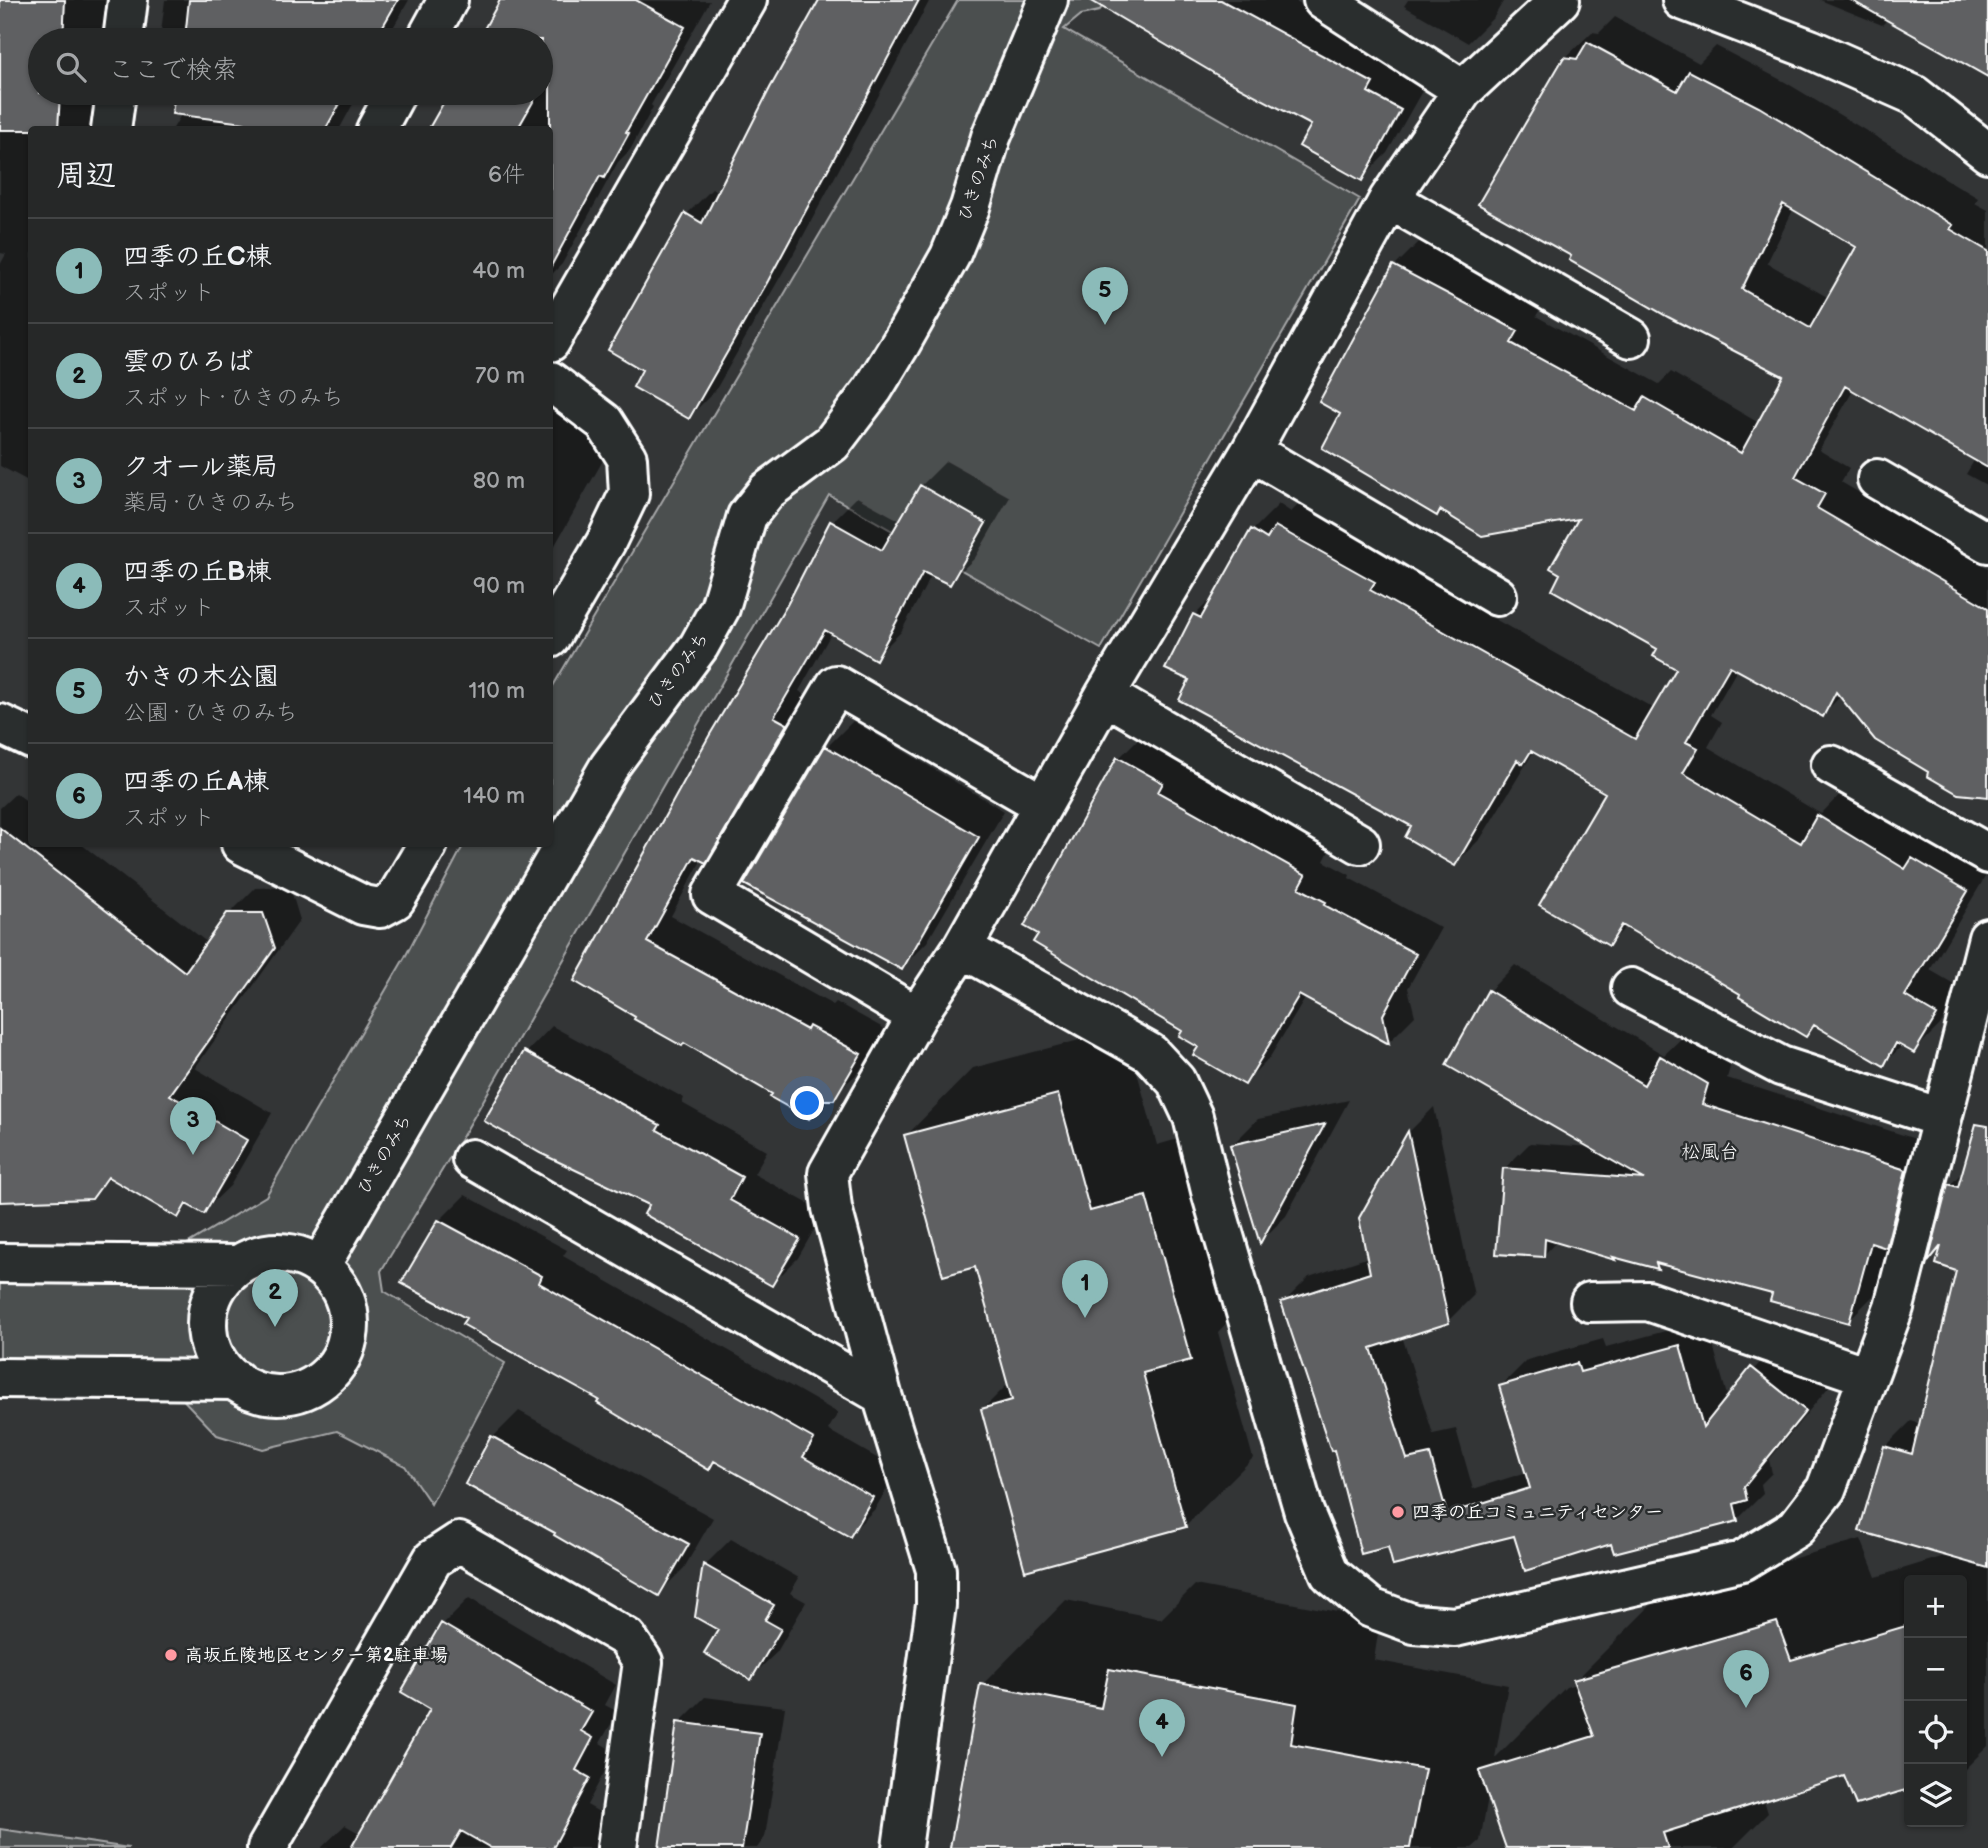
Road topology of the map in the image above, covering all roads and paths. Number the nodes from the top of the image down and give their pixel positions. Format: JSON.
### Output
{"nodes":[{"id":1,"x":128,"y":0,"type":"edge"},
{"id":2,"x":449,"y":0,"type":"edge"},
{"id":3,"x":747,"y":0,"type":"edge"},
{"id":4,"x":1048,"y":0,"type":"edge"},
{"id":5,"x":1323,"y":0,"type":"edge"},
{"id":6,"x":1560,"y":0,"type":"edge"},
{"id":7,"x":1682,"y":0,"type":"edge"},
{"id":8,"x":124,"y":28,"type":"edge"},
{"id":9,"x":433,"y":28,"type":"edge"},
{"id":10,"x":1463,"y":90,"type":"junction"},
{"id":11,"x":114,"y":105,"type":"edge"},
{"id":12,"x":390,"y":105,"type":"edge"},
{"id":13,"x":112,"y":126,"type":"edge"},
{"id":14,"x":378,"y":126,"type":"edge"},
{"id":15,"x":1988,"y":153,"type":"edge"},
{"id":16,"x":1389,"y":199,"type":"junction"},
{"id":17,"x":553,"y":337,"type":"edge"},
{"id":18,"x":1631,"y":338,"type":"dead end"},
{"id":19,"x":553,"y":383,"type":"edge"},
{"id":20,"x":1251,"y":451,"type":"junction"},
{"id":21,"x":1877,"y":479,"type":"dead end"},
{"id":22,"x":1988,"y":543,"type":"edge"},
{"id":23,"x":1497,"y":596,"type":"dead end"},
{"id":24,"x":553,"y":633,"type":"edge"},
{"id":25,"x":1105,"y":695,"type":"junction"},
{"id":26,"x":0,"y":724,"type":"edge"},
{"id":27,"x":28,"y":737,"type":"edge"},
{"id":28,"x":1831,"y":765,"type":"dead end"},
{"id":29,"x":1042,"y":804,"type":"junction"},
{"id":30,"x":1360,"y":844,"type":"dead end"},
{"id":31,"x":246,"y":847,"type":"edge"},
{"id":32,"x":426,"y":847,"type":"edge"},
{"id":33,"x":1988,"y":854,"type":"edge"},
{"id":34,"x":1988,"y":938,"type":"edge"},
{"id":35,"x":962,"y":948,"type":"junction"},
{"id":36,"x":1631,"y":988,"type":"dead end"},
{"id":37,"x":917,"y":1016,"type":"junction"},
{"id":38,"x":1941,"y":1118,"type":"junction"},
{"id":39,"x":472,"y":1159,"type":"dead end"},
{"id":40,"x":0,"y":1263,"type":"edge"},
{"id":41,"x":238,"y":1265,"type":"junction"},
{"id":42,"x":320,"y":1266,"type":"junction"},
{"id":43,"x":1590,"y":1302,"type":"dead end"},
{"id":44,"x":1867,"y":1376,"type":"junction"},
{"id":45,"x":0,"y":1378,"type":"edge"},
{"id":46,"x":236,"y":1380,"type":"junction"},
{"id":47,"x":882,"y":1395,"type":"junction"},
{"id":48,"x":267,"y":1848,"type":"edge"},
{"id":49,"x":617,"y":1848,"type":"edge"},
{"id":50,"x":902,"y":1848,"type":"edge"}],
"edges":[{"from":1,"to":8,"type":"street"},
{"from":2,"to":9,"type":"street"},
{"from":3,"to":17,"type":"street"},
{"from":4,"to":42,"type":"street","name":"ひきのみち"},
{"from":5,"to":10,"type":"street"},
{"from":6,"to":10,"type":"street"},
{"from":7,"to":15,"type":"street"},
{"from":10,"to":16,"type":"street"},
{"from":11,"to":13,"type":"street"},
{"from":12,"to":14,"type":"street"},
{"from":16,"to":18,"type":"street"},
{"from":16,"to":20,"type":"street"},
{"from":19,"to":24,"type":"street"},
{"from":20,"to":23,"type":"street"},
{"from":20,"to":25,"type":"street"},
{"from":21,"to":22,"type":"street"},
{"from":25,"to":29,"type":"street"},
{"from":25,"to":30,"type":"street"},
{"from":26,"to":27,"type":"street"},
{"from":28,"to":33,"type":"street"},
{"from":29,"to":35,"type":"street"},
{"from":29,"to":37,"type":"street"},
{"from":31,"to":32,"type":"street"},
{"from":34,"to":38,"type":"street"},
{"from":35,"to":37,"type":"street"},
{"from":35,"to":44,"type":"street"},
{"from":36,"to":38,"type":"street"},
{"from":37,"to":47,"type":"street"},
{"from":38,"to":44,"type":"street"},
{"from":39,"to":47,"type":"street"},
{"from":40,"to":41,"type":"street"},
{"from":41,"to":42,"type":"street"},
{"from":41,"to":46,"type":"street"},
{"from":42,"to":46,"type":"street"},
{"from":43,"to":44,"type":"street"},
{"from":45,"to":46,"type":"street"},
{"from":47,"to":50,"type":"street"},
{"from":48,"to":49,"type":"street"}]}
